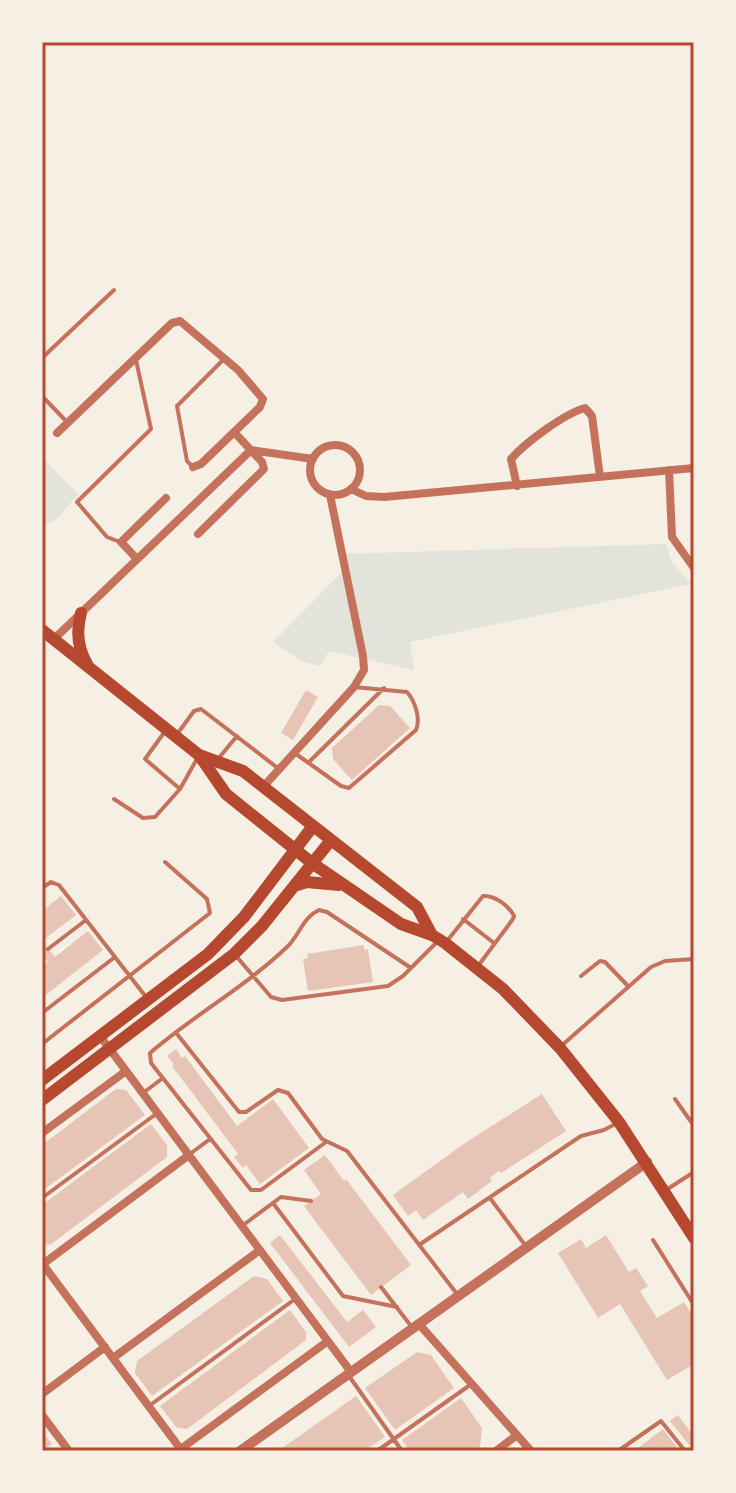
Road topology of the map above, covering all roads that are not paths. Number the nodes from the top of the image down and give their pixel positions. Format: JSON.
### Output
{"nodes":[{"id":1,"x":114,"y":290,"type":"dead end"},
{"id":2,"x":42,"y":358,"type":"edge"},
{"id":3,"x":135,"y":358,"type":"junction"},
{"id":4,"x":224,"y":358,"type":"junction"},
{"id":5,"x":42,"y":396,"type":"edge"},
{"id":6,"x":67,"y":422,"type":"junction"},
{"id":7,"x":234,"y":432,"type":"junction"},
{"id":8,"x":57,"y":433,"type":"dead end"},
{"id":9,"x":251,"y":450,"type":"junction"},
{"id":10,"x":313,"y":459,"type":"junction"},
{"id":11,"x":193,"y":467,"type":"joint"},
{"id":12,"x":694,"y":468,"type":"edge"},
{"id":13,"x":669,"y":470,"type":"junction"},
{"id":14,"x":600,"y":477,"type":"junction"},
{"id":15,"x":517,"y":486,"type":"junction"},
{"id":16,"x":351,"y":489,"type":"junction"},
{"id":17,"x":330,"y":495,"type":"junction"},
{"id":18,"x":166,"y":498,"type":"dead end"},
{"id":19,"x":198,"y":534,"type":"dead end"},
{"id":20,"x":121,"y":542,"type":"junction"},
{"id":21,"x":137,"y":559,"type":"junction"},
{"id":22,"x":694,"y":568,"type":"edge"},
{"id":23,"x":81,"y":613,"type":"junction"},
{"id":24,"x":42,"y":630,"type":"edge"},
{"id":25,"x":54,"y":639,"type":"junction"},
{"id":26,"x":88,"y":666,"type":"junction"},
{"id":27,"x":354,"y":687,"type":"junction"},
{"id":28,"x":384,"y":688,"type":"junction"},
{"id":29,"x":171,"y":733,"type":"junction"},
{"id":30,"x":237,"y":736,"type":"junction"},
{"id":31,"x":294,"y":752,"type":"junction"},
{"id":32,"x":199,"y":755,"type":"junction"},
{"id":33,"x":216,"y":761,"type":"junction"},
{"id":34,"x":309,"y":762,"type":"junction"},
{"id":35,"x":279,"y":769,"type":"junction"},
{"id":36,"x":263,"y":787,"type":"junction"},
{"id":37,"x":180,"y":789,"type":"junction"},
{"id":38,"x":114,"y":799,"type":"dead end"},
{"id":39,"x":313,"y":826,"type":"junction"},
{"id":40,"x":331,"y":840,"type":"junction"},
{"id":41,"x":296,"y":850,"type":"junction"},
{"id":42,"x":165,"y":862,"type":"dead end"},
{"id":43,"x":312,"y":863,"type":"junction"},
{"id":44,"x":294,"y":886,"type":"junction"},
{"id":45,"x":346,"y":886,"type":"junction"},
{"id":46,"x":42,"y":888,"type":"edge"},
{"id":47,"x":463,"y":919,"type":"junction"},
{"id":48,"x":86,"y":920,"type":"junction"},
{"id":49,"x":439,"y":939,"type":"junction"},
{"id":50,"x":494,"y":943,"type":"junction"},
{"id":51,"x":48,"y":949,"type":"dead end"},
{"id":52,"x":234,"y":954,"type":"junction"},
{"id":53,"x":115,"y":957,"type":"junction"},
{"id":54,"x":694,"y":959,"type":"edge"},
{"id":55,"x":411,"y":968,"type":"junction"},
{"id":56,"x":477,"y":968,"type":"junction"},
{"id":57,"x":130,"y":976,"type":"junction"},
{"id":58,"x":255,"y":976,"type":"junction"},
{"id":59,"x":581,"y":976,"type":"dead end"},
{"id":60,"x":627,"y":985,"type":"junction"},
{"id":61,"x":148,"y":999,"type":"junction"},
{"id":62,"x":42,"y":1013,"type":"edge"},
{"id":63,"x":176,"y":1033,"type":"junction"},
{"id":64,"x":100,"y":1036,"type":"junction"},
{"id":65,"x":42,"y":1044,"type":"edge"},
{"id":66,"x":560,"y":1048,"type":"junction"},
{"id":67,"x":110,"y":1049,"type":"junction"},
{"id":68,"x":126,"y":1071,"type":"junction"},
{"id":69,"x":163,"y":1078,"type":"junction"},
{"id":70,"x":42,"y":1080,"type":"edge"},
{"id":71,"x":143,"y":1093,"type":"junction"},
{"id":72,"x":675,"y":1099,"type":"dead end"},
{"id":73,"x":42,"y":1100,"type":"edge"},
{"id":74,"x":157,"y":1113,"type":"junction"},
{"id":75,"x":619,"y":1122,"type":"junction"},
{"id":76,"x":694,"y":1126,"type":"edge"},
{"id":77,"x":42,"y":1133,"type":"edge"},
{"id":78,"x":210,"y":1139,"type":"junction"},
{"id":79,"x":326,"y":1142,"type":"junction"},
{"id":80,"x":189,"y":1155,"type":"junction"},
{"id":81,"x":647,"y":1162,"type":"junction"},
{"id":82,"x":694,"y":1172,"type":"edge"},
{"id":83,"x":665,"y":1191,"type":"junction"},
{"id":84,"x":42,"y":1198,"type":"edge"},
{"id":85,"x":489,"y":1198,"type":"junction"},
{"id":86,"x":311,"y":1201,"type":"dead end"},
{"id":87,"x":273,"y":1203,"type":"junction"},
{"id":88,"x":689,"y":1220,"type":"edge"},
{"id":89,"x":242,"y":1226,"type":"junction"},
{"id":90,"x":694,"y":1238,"type":"edge"},
{"id":91,"x":653,"y":1240,"type":"dead end"},
{"id":92,"x":419,"y":1245,"type":"junction"},
{"id":93,"x":527,"y":1247,"type":"junction"},
{"id":94,"x":260,"y":1250,"type":"junction"},
{"id":95,"x":42,"y":1264,"type":"edge"},
{"id":96,"x":381,"y":1287,"type":"dead end"},
{"id":97,"x":458,"y":1296,"type":"junction"},
{"id":98,"x":296,"y":1298,"type":"junction"},
{"id":99,"x":694,"y":1305,"type":"edge"},
{"id":100,"x":397,"y":1307,"type":"junction"},
{"id":101,"x":416,"y":1326,"type":"junction"},
{"id":102,"x":328,"y":1341,"type":"junction"},
{"id":103,"x":105,"y":1347,"type":"junction"},
{"id":104,"x":113,"y":1358,"type":"junction"},
{"id":105,"x":350,"y":1373,"type":"junction"},
{"id":106,"x":472,"y":1383,"type":"junction"},
{"id":107,"x":42,"y":1394,"type":"edge"},
{"id":108,"x":149,"y":1406,"type":"junction"},
{"id":109,"x":42,"y":1415,"type":"edge"},
{"id":110,"x":517,"y":1435,"type":"junction"},
{"id":111,"x":394,"y":1439,"type":"junction"},
{"id":112,"x":66,"y":1448,"type":"edge"},
{"id":113,"x":181,"y":1450,"type":"edge"},
{"id":114,"x":54,"y":1451,"type":"edge"},
{"id":115,"x":240,"y":1451,"type":"edge"},
{"id":116,"x":377,"y":1451,"type":"edge"},
{"id":117,"x":402,"y":1451,"type":"edge"},
{"id":118,"x":496,"y":1451,"type":"edge"},
{"id":119,"x":531,"y":1451,"type":"edge"},
{"id":120,"x":618,"y":1451,"type":"edge"},
{"id":121,"x":685,"y":1451,"type":"edge"}],
"edges":[{"from":1,"to":2,"type":"lane"},
{"from":3,"to":4,"type":"street"},
{"from":3,"to":6,"type":"street"},
{"from":3,"to":20,"type":"lane"},
{"from":4,"to":7,"type":"street"},
{"from":4,"to":11,"type":"lane"},
{"from":5,"to":6,"type":"lane"},
{"from":6,"to":8,"type":"street"},
{"from":7,"to":9,"type":"street"},
{"from":7,"to":11,"type":"street"},
{"from":9,"to":10,"type":"street"},
{"from":9,"to":19,"type":"street"},
{"from":9,"to":21,"type":"street"},
{"from":10,"to":16,"type":"street"},
{"from":10,"to":17,"type":"street"},
{"from":12,"to":13,"type":"street"},
{"from":13,"to":14,"type":"street"},
{"from":13,"to":22,"type":"street"},
{"from":14,"to":15,"type":"street"},
{"from":14,"to":15,"type":"street"},
{"from":15,"to":16,"type":"street"},
{"from":16,"to":17,"type":"street"},
{"from":17,"to":27,"type":"street"},
{"from":18,"to":20,"type":"street"},
{"from":20,"to":21,"type":"street"},
{"from":21,"to":23,"type":"street"},
{"from":23,"to":25,"type":"street"},
{"from":23,"to":26,"type":"main road"},
{"from":24,"to":25,"type":"main road"},
{"from":25,"to":26,"type":"main road"},
{"from":26,"to":29,"type":"main road"},
{"from":27,"to":28,"type":"lane"},
{"from":27,"to":31,"type":"street"},
{"from":28,"to":34,"type":"lane"},
{"from":28,"to":34,"type":"lane"},
{"from":29,"to":30,"type":"lane"},
{"from":29,"to":32,"type":"main road"},
{"from":29,"to":37,"type":"lane"},
{"from":30,"to":33,"type":"lane"},
{"from":30,"to":35,"type":"lane"},
{"from":31,"to":34,"type":"lane"},
{"from":31,"to":35,"type":"street"},
{"from":32,"to":33,"type":"main road"},
{"from":32,"to":37,"type":"lane"},
{"from":32,"to":41,"type":"main road"},
{"from":33,"to":36,"type":"main road"},
{"from":35,"to":36,"type":"street"},
{"from":36,"to":39,"type":"main road"},
{"from":37,"to":38,"type":"lane"},
{"from":39,"to":40,"type":"main road"},
{"from":39,"to":41,"type":"main road"},
{"from":40,"to":43,"type":"main road"},
{"from":40,"to":49,"type":"main road"},
{"from":41,"to":43,"type":"main road"},
{"from":41,"to":61,"type":"main road"},
{"from":42,"to":57,"type":"lane"},
{"from":43,"to":44,"type":"main road"},
{"from":43,"to":45,"type":"main road"},
{"from":44,"to":45,"type":"main road"},
{"from":44,"to":52,"type":"main road"},
{"from":45,"to":49,"type":"main road"},
{"from":46,"to":48,"type":"lane"},
{"from":47,"to":49,"type":"lane"},
{"from":47,"to":50,"type":"lane"},
{"from":47,"to":50,"type":"lane"},
{"from":48,"to":51,"type":"lane"},
{"from":48,"to":53,"type":"lane"},
{"from":49,"to":55,"type":"lane"},
{"from":49,"to":56,"type":"main road"},
{"from":50,"to":56,"type":"lane"},
{"from":52,"to":58,"type":"lane"},
{"from":52,"to":67,"type":"main road"},
{"from":53,"to":57,"type":"lane"},
{"from":53,"to":62,"type":"lane"},
{"from":54,"to":60,"type":"lane"},
{"from":55,"to":58,"type":"lane"},
{"from":55,"to":58,"type":"lane"},
{"from":56,"to":66,"type":"main road"},
{"from":57,"to":61,"type":"lane"},
{"from":57,"to":65,"type":"lane"},
{"from":58,"to":63,"type":"lane"},
{"from":59,"to":60,"type":"lane"},
{"from":60,"to":66,"type":"lane"},
{"from":61,"to":64,"type":"main road"},
{"from":63,"to":69,"type":"lane"},
{"from":63,"to":79,"type":"lane"},
{"from":64,"to":67,"type":"street"},
{"from":64,"to":70,"type":"main road"},
{"from":66,"to":75,"type":"main road"},
{"from":67,"to":68,"type":"street"},
{"from":67,"to":73,"type":"main road"},
{"from":68,"to":71,"type":"street"},
{"from":68,"to":77,"type":"street"},
{"from":69,"to":71,"type":"lane"},
{"from":69,"to":78,"type":"lane"},
{"from":71,"to":74,"type":"street"},
{"from":72,"to":76,"type":"lane"},
{"from":74,"to":80,"type":"street"},
{"from":74,"to":84,"type":"lane"},
{"from":75,"to":81,"type":"main road"},
{"from":75,"to":85,"type":"lane"},
{"from":78,"to":79,"type":"lane"},
{"from":78,"to":80,"type":"lane"},
{"from":79,"to":92,"type":"lane"},
{"from":80,"to":89,"type":"street"},
{"from":80,"to":95,"type":"street"},
{"from":81,"to":83,"type":"main road"},
{"from":81,"to":93,"type":"street"},
{"from":82,"to":83,"type":"lane"},
{"from":83,"to":88,"type":"main road"},
{"from":85,"to":92,"type":"lane"},
{"from":85,"to":93,"type":"lane"},
{"from":86,"to":87,"type":"lane"},
{"from":87,"to":89,"type":"lane"},
{"from":87,"to":100,"type":"lane"},
{"from":88,"to":90,"type":"main road"},
{"from":89,"to":94,"type":"street"},
{"from":91,"to":99,"type":"lane"},
{"from":92,"to":97,"type":"lane"},
{"from":93,"to":97,"type":"street"},
{"from":94,"to":98,"type":"street"},
{"from":94,"to":104,"type":"street"},
{"from":95,"to":103,"type":"street"},
{"from":96,"to":100,"type":"lane"},
{"from":97,"to":101,"type":"street"},
{"from":98,"to":102,"type":"street"},
{"from":98,"to":108,"type":"lane"},
{"from":100,"to":101,"type":"lane"},
{"from":101,"to":105,"type":"street"},
{"from":101,"to":106,"type":"street"},
{"from":102,"to":105,"type":"street"},
{"from":102,"to":113,"type":"street"},
{"from":103,"to":104,"type":"street"},
{"from":103,"to":107,"type":"street"},
{"from":104,"to":108,"type":"street"},
{"from":105,"to":111,"type":"lane"},
{"from":105,"to":115,"type":"street"},
{"from":106,"to":110,"type":"street"},
{"from":106,"to":111,"type":"lane"},
{"from":108,"to":113,"type":"street"},
{"from":109,"to":112,"type":"street"},
{"from":110,"to":118,"type":"street"},
{"from":110,"to":119,"type":"street"},
{"from":111,"to":116,"type":"lane"},
{"from":111,"to":117,"type":"lane"},
{"from":112,"to":114,"type":"lane"},
{"from":120,"to":121,"type":"lane"}]}
